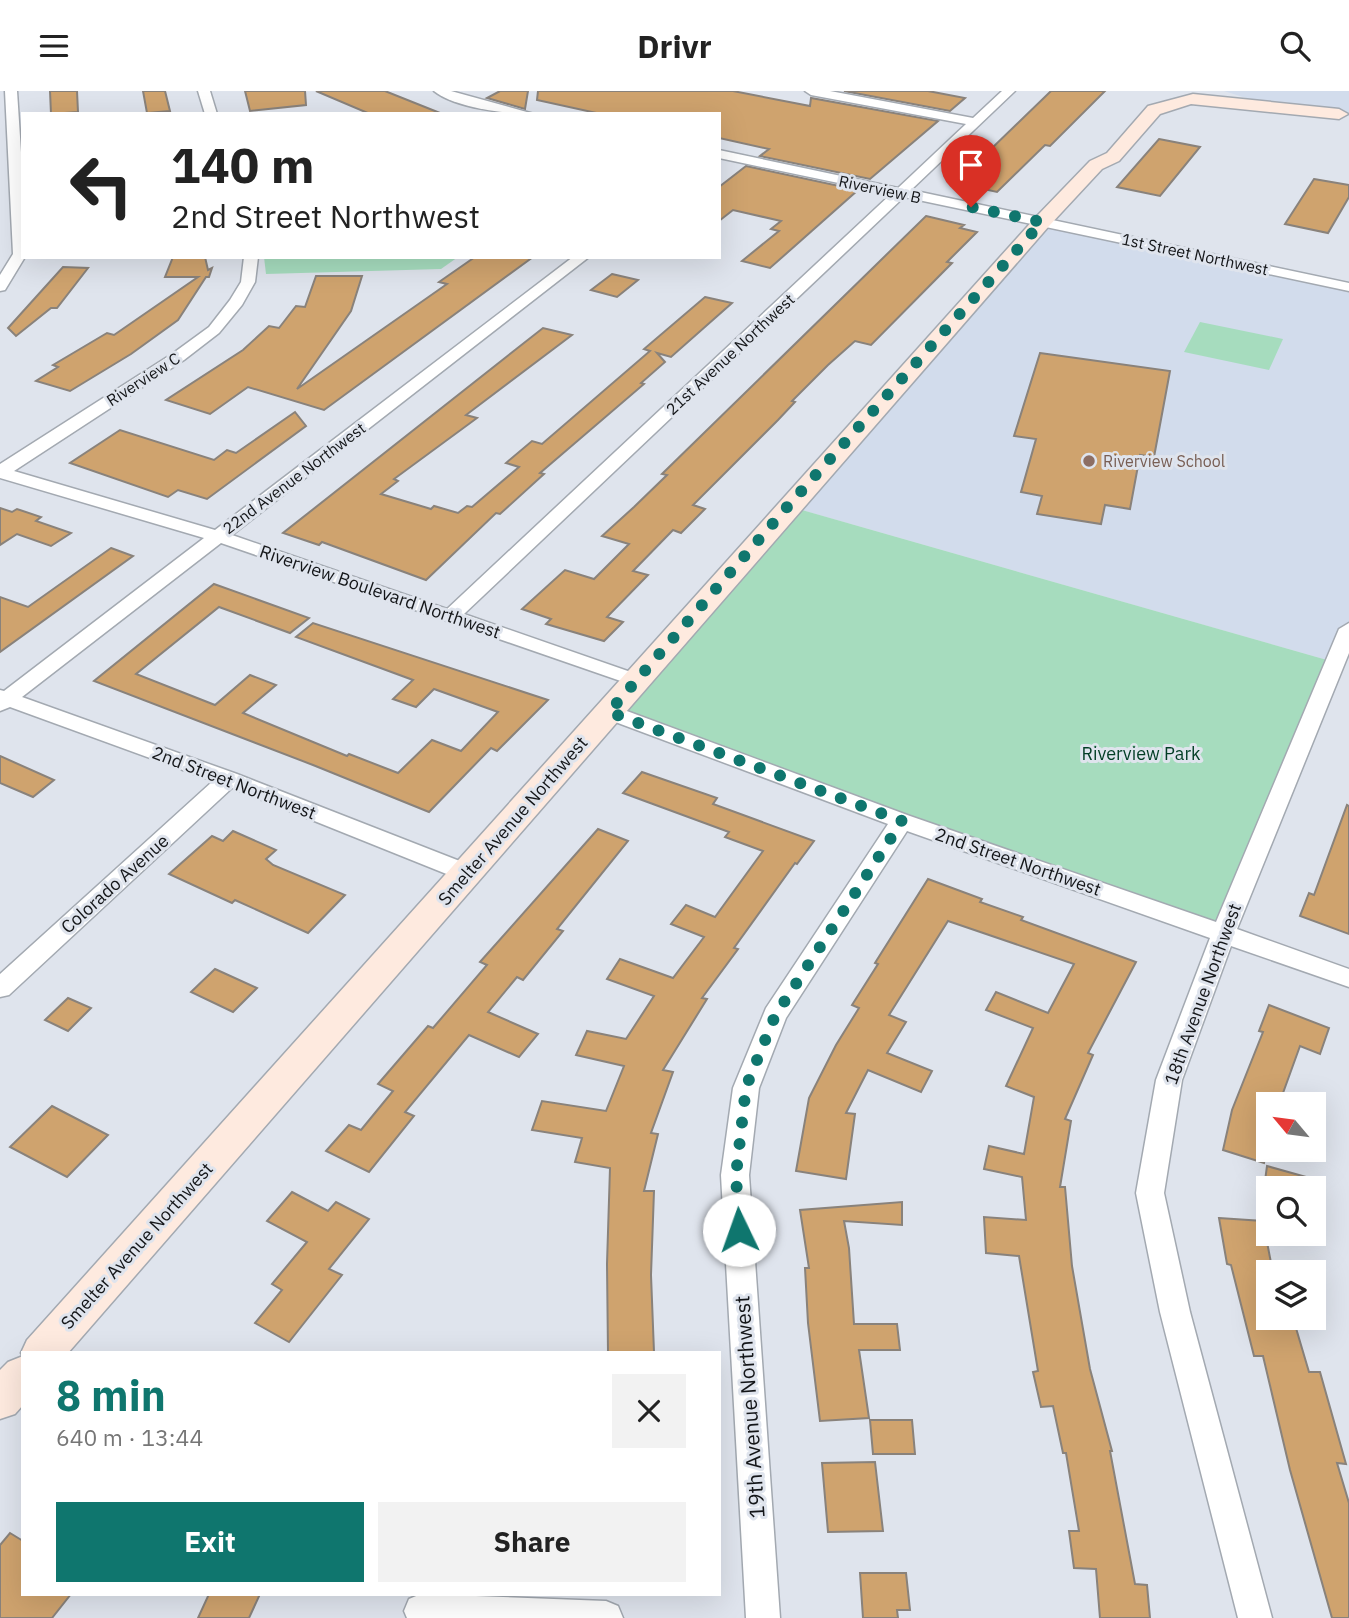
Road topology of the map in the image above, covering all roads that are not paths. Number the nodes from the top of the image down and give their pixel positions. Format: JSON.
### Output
{"nodes":[{"id":1,"x":11,"y":91,"type":"edge"},
{"id":2,"x":204,"y":91,"type":"edge"},
{"id":3,"x":440,"y":91,"type":"edge"},
{"id":4,"x":811,"y":91,"type":"edge"},
{"id":5,"x":1009,"y":91,"type":"edge"},
{"id":6,"x":1213,"y":91,"type":"edge"},
{"id":7,"x":1223,"y":91,"type":"edge"},
{"id":8,"x":1189,"y":100,"type":"junction"},
{"id":9,"x":210,"y":112,"type":"edge"},
{"id":10,"x":519,"y":112,"type":"edge"},
{"id":11,"x":1344,"y":115,"type":"edge"},
{"id":12,"x":973,"y":122,"type":"junction"},
{"id":13,"x":721,"y":154,"type":"edge"},
{"id":14,"x":1096,"y":165,"type":"junction"},
{"id":15,"x":901,"y":193,"type":"junction"},
{"id":16,"x":1042,"y":222,"type":"junction"},
{"id":17,"x":251,"y":259,"type":"edge"},
{"id":18,"x":579,"y":259,"type":"edge"},
{"id":19,"x":1349,"y":286,"type":"edge"},
{"id":20,"x":0,"y":287,"type":"edge"},
{"id":21,"x":0,"y":472,"type":"edge"},
{"id":22,"x":218,"y":536,"type":"junction"},
{"id":23,"x":451,"y":616,"type":"junction"},
{"id":24,"x":1349,"y":629,"type":"edge"},
{"id":25,"x":638,"y":681,"type":"junction"},
{"id":26,"x":2,"y":699,"type":"edge"},
{"id":27,"x":609,"y":712,"type":"junction"},
{"id":28,"x":229,"y":779,"type":"junction"},
{"id":29,"x":902,"y":821,"type":"junction"},
{"id":30,"x":467,"y":873,"type":"junction"},
{"id":31,"x":1223,"y":934,"type":"junction"},
{"id":32,"x":1349,"y":978,"type":"edge"},
{"id":33,"x":0,"y":989,"type":"edge"},
{"id":34,"x":44,"y":1351,"type":"edge"},
{"id":35,"x":21,"y":1377,"type":"edge"},
{"id":36,"x":0,"y":1400,"type":"edge"},
{"id":37,"x":421,"y":1611,"type":"dead end"},
{"id":38,"x":606,"y":1618,"type":"edge"},
{"id":39,"x":763,"y":1618,"type":"edge"},
{"id":40,"x":1255,"y":1618,"type":"edge"}],
"edges":[{"from":1,"to":20,"type":"street"},
{"from":2,"to":9,"type":"street"},
{"from":3,"to":10,"type":"street"},
{"from":4,"to":12,"type":"street"},
{"from":5,"to":12,"type":"street","name":"21st Avenue Northwest"},
{"from":6,"to":8,"type":"street","name":"Smelter Avenue Northwest"},
{"from":7,"to":11,"type":"street"},
{"from":8,"to":11,"type":"street"},
{"from":8,"to":14,"type":"street","name":"Smelter Avenue Northwest"},
{"from":8,"to":14,"type":"street","name":"Smelter Avenue Northwest"},
{"from":12,"to":15,"type":"street","name":"21st Avenue Northwest"},
{"from":13,"to":15,"type":"street","name":"Riverview B"},
{"from":14,"to":16,"type":"street","name":"Smelter Avenue Northwest"},
{"from":15,"to":16,"type":"street","name":"Riverview B"},
{"from":15,"to":23,"type":"street","name":"21st Avenue Northwest"},
{"from":16,"to":19,"type":"street","name":"1st Street Northwest"},
{"from":16,"to":25,"type":"street","name":"Smelter Avenue Northwest"},
{"from":17,"to":21,"type":"street","name":"Riverview C"},
{"from":18,"to":22,"type":"street","name":"22nd Avenue Northwest"},
{"from":21,"to":22,"type":"street","name":"Riverview Boulevard Northwest"},
{"from":22,"to":23,"type":"street","name":"Riverview Boulevard Northwest"},
{"from":22,"to":26,"type":"street","name":"22nd Avenue Northwest"},
{"from":23,"to":25,"type":"street","name":"Riverview Boulevard Northwest"},
{"from":24,"to":31,"type":"street","name":"18th Avenue Northwest"},
{"from":25,"to":27,"type":"street","name":"Smelter Avenue Northwest"},
{"from":26,"to":28,"type":"street","name":"2nd Street Northwest"},
{"from":27,"to":29,"type":"street","name":"2nd Street Northwest"},
{"from":27,"to":30,"type":"street","name":"Smelter Avenue Northwest"},
{"from":28,"to":30,"type":"street","name":"2nd Street Northwest"},
{"from":28,"to":33,"type":"street","name":"Colorado Avenue"},
{"from":29,"to":31,"type":"street","name":"2nd Street Northwest"},
{"from":29,"to":39,"type":"street","name":"19th Avenue Northwest"},
{"from":30,"to":34,"type":"street","name":"Smelter Avenue Northwest"},
{"from":31,"to":32,"type":"street","name":"2nd Street Northwest"},
{"from":31,"to":40,"type":"street","name":"18th Avenue Northwest"},
{"from":35,"to":36,"type":"street"},
{"from":37,"to":38,"type":"street"}]}
